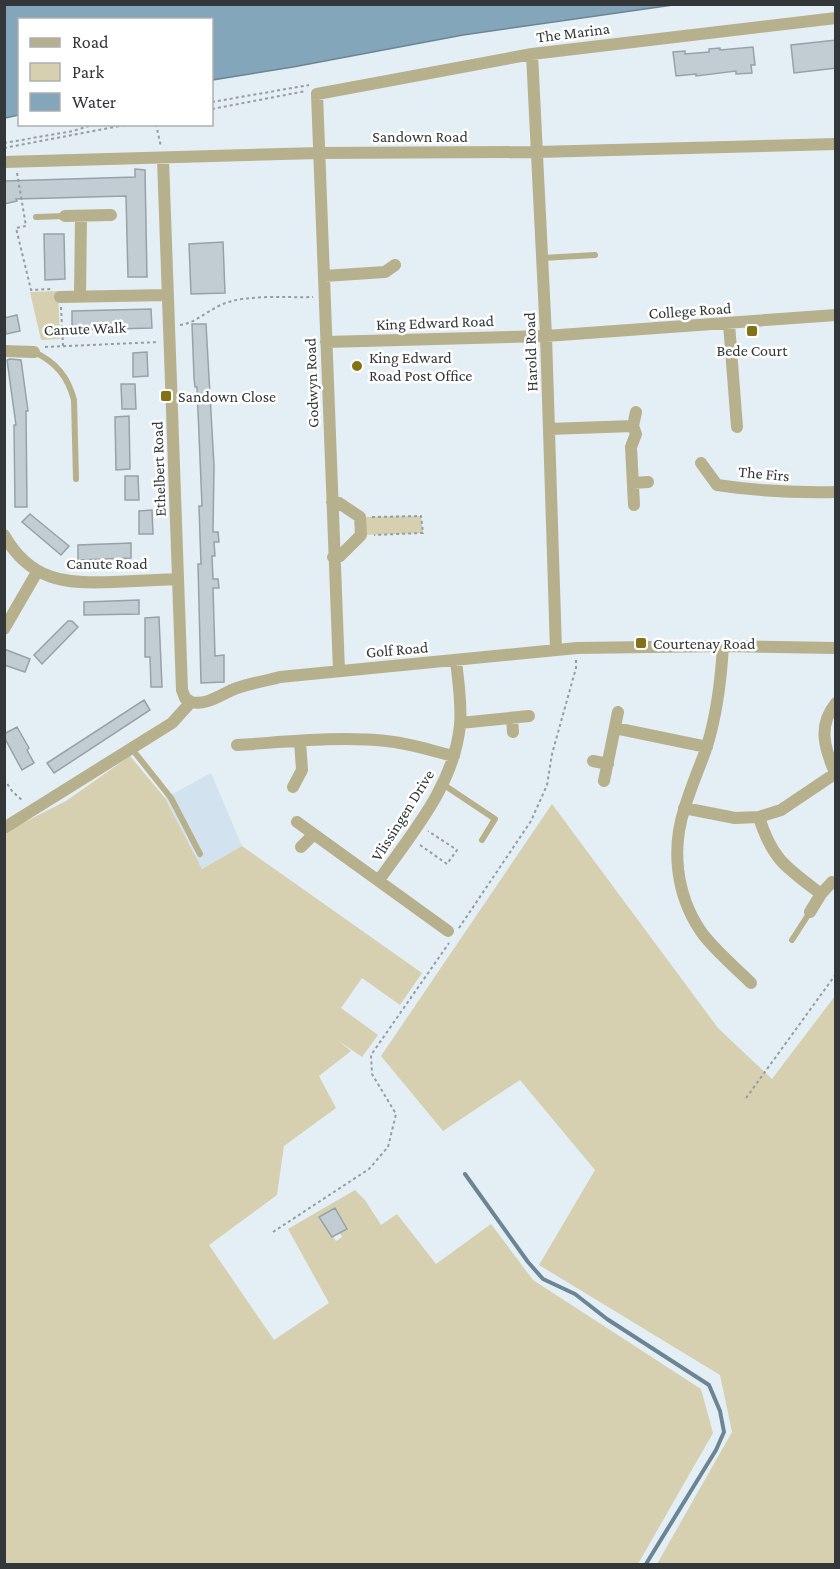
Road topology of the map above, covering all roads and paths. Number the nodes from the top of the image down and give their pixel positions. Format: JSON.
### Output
{"nodes":[{"id":1,"x":836,"y":18,"type":"edge"},
{"id":2,"x":532,"y":54,"type":"junction"},
{"id":3,"x":291,"y":88,"type":"dead end"},
{"id":4,"x":301,"y":92,"type":"dead end"},
{"id":5,"x":292,"y":94,"type":"junction"},
{"id":6,"x":316,"y":94,"type":"joint"},
{"id":7,"x":213,"y":109,"type":"edge"},
{"id":8,"x":88,"y":126,"type":"edge"},
{"id":9,"x":120,"y":126,"type":"edge"},
{"id":10,"x":156,"y":126,"type":"edge"},
{"id":11,"x":73,"y":130,"type":"junction"},
{"id":12,"x":74,"y":135,"type":"junction"},
{"id":13,"x":4,"y":143,"type":"edge"},
{"id":14,"x":836,"y":144,"type":"edge"},
{"id":15,"x":4,"y":148,"type":"edge"},
{"id":16,"x":537,"y":152,"type":"junction"},
{"id":17,"x":319,"y":153,"type":"junction"},
{"id":18,"x":163,"y":159,"type":"junction"},
{"id":19,"x":10,"y":162,"type":"edge"},
{"id":20,"x":111,"y":215,"type":"dead end"},
{"id":21,"x":65,"y":216,"type":"joint"},
{"id":22,"x":81,"y":216,"type":"junction"},
{"id":23,"x":36,"y":218,"type":"dead end"},
{"id":24,"x":595,"y":255,"type":"dead end"},
{"id":25,"x":542,"y":258,"type":"junction"},
{"id":26,"x":395,"y":265,"type":"dead end"},
{"id":27,"x":324,"y":276,"type":"junction"},
{"id":28,"x":31,"y":290,"type":"dead end"},
{"id":29,"x":168,"y":295,"type":"junction"},
{"id":30,"x":80,"y":296,"type":"junction"},
{"id":31,"x":324,"y":296,"type":"junction"},
{"id":32,"x":60,"y":297,"type":"dead end"},
{"id":33,"x":836,"y":315,"type":"edge"},
{"id":34,"x":729,"y":324,"type":"junction"},
{"id":35,"x":169,"y":326,"type":"junction"},
{"id":36,"x":546,"y":336,"type":"junction"},
{"id":37,"x":170,"y":341,"type":"junction"},
{"id":38,"x":326,"y":342,"type":"junction"},
{"id":39,"x":4,"y":351,"type":"edge"},
{"id":40,"x":34,"y":352,"type":"junction"},
{"id":41,"x":636,"y":412,"type":"dead end"},
{"id":42,"x":633,"y":426,"type":"junction"},
{"id":43,"x":737,"y":427,"type":"dead end"},
{"id":44,"x":549,"y":429,"type":"junction"},
{"id":45,"x":701,"y":463,"type":"dead end"},
{"id":46,"x":76,"y":479,"type":"dead end"},
{"id":47,"x":648,"y":482,"type":"dead end"},
{"id":48,"x":633,"y":483,"type":"junction"},
{"id":49,"x":836,"y":492,"type":"edge"},
{"id":50,"x":332,"y":502,"type":"junction"},
{"id":51,"x":634,"y":505,"type":"dead end"},
{"id":52,"x":360,"y":517,"type":"junction"},
{"id":53,"x":4,"y":535,"type":"edge"},
{"id":54,"x":361,"y":535,"type":"junction"},
{"id":55,"x":333,"y":557,"type":"junction"},
{"id":56,"x":37,"y":572,"type":"junction"},
{"id":57,"x":178,"y":579,"type":"junction"},
{"id":58,"x":4,"y":629,"type":"edge"},
{"id":59,"x":723,"y":646,"type":"junction"},
{"id":60,"x":577,"y":648,"type":"junction"},
{"id":61,"x":836,"y":648,"type":"edge"},
{"id":62,"x":556,"y":650,"type":"junction"},
{"id":63,"x":456,"y":660,"type":"junction"},
{"id":64,"x":339,"y":671,"type":"junction"},
{"id":65,"x":191,"y":702,"type":"junction"},
{"id":66,"x":836,"y":703,"type":"edge"},
{"id":67,"x":618,"y":712,"type":"dead end"},
{"id":68,"x":529,"y":716,"type":"dead end"},
{"id":69,"x":512,"y":718,"type":"junction"},
{"id":70,"x":460,"y":723,"type":"junction"},
{"id":71,"x":615,"y":728,"type":"junction"},
{"id":72,"x":513,"y":732,"type":"dead end"},
{"id":73,"x":300,"y":741,"type":"junction"},
{"id":74,"x":237,"y":745,"type":"dead end"},
{"id":75,"x":706,"y":747,"type":"junction"},
{"id":76,"x":132,"y":749,"type":"junction"},
{"id":77,"x":454,"y":756,"type":"junction"},
{"id":78,"x":593,"y":761,"type":"dead end"},
{"id":79,"x":608,"y":764,"type":"junction"},
{"id":80,"x":835,"y":773,"type":"edge"},
{"id":81,"x":4,"y":779,"type":"edge"},
{"id":82,"x":604,"y":782,"type":"dead end"},
{"id":83,"x":444,"y":785,"type":"junction"},
{"id":84,"x":293,"y":787,"type":"dead end"},
{"id":85,"x":684,"y":808,"type":"junction"},
{"id":86,"x":35,"y":810,"type":"junction"},
{"id":87,"x":759,"y":817,"type":"junction"},
{"id":88,"x":297,"y":822,"type":"dead end"},
{"id":89,"x":419,"y":824,"type":"junction"},
{"id":90,"x":4,"y":828,"type":"edge"},
{"id":91,"x":313,"y":835,"type":"junction"},
{"id":92,"x":409,"y":838,"type":"junction"},
{"id":93,"x":482,"y":840,"type":"dead end"},
{"id":94,"x":301,"y":847,"type":"dead end"},
{"id":95,"x":200,"y":854,"type":"dead end"},
{"id":96,"x":380,"y":880,"type":"junction"},
{"id":97,"x":832,"y":882,"type":"dead end"},
{"id":98,"x":821,"y":894,"type":"junction"},
{"id":99,"x":810,"y":912,"type":"joint"},
{"id":100,"x":452,"y":935,"type":"junction"},
{"id":101,"x":792,"y":940,"type":"dead end"},
{"id":102,"x":836,"y":974,"type":"edge"},
{"id":103,"x":751,"y":983,"type":"dead end"},
{"id":104,"x":746,"y":1098,"type":"dead end"},
{"id":105,"x":273,"y":1232,"type":"dead end"}],
"edges":[{"from":1,"to":2,"type":"street","name":"The Marina"},
{"from":2,"to":6,"type":"street","name":"The Marina"},
{"from":2,"to":16,"type":"street","name":"Harold Road"},
{"from":3,"to":5,"type":"path"},
{"from":4,"to":5,"type":"path"},
{"from":5,"to":7,"type":"path"},
{"from":6,"to":17,"type":"street","name":"Godwyn Road"},
{"from":8,"to":11,"type":"path"},
{"from":9,"to":12,"type":"path"},
{"from":10,"to":18,"type":"path"},
{"from":11,"to":12,"type":"path"},
{"from":11,"to":13,"type":"path"},
{"from":12,"to":15,"type":"path"},
{"from":14,"to":16,"type":"street","name":"Sandown Road"},
{"from":16,"to":17,"type":"street","name":"Sandown Road"},
{"from":16,"to":25,"type":"street","name":"Harold Road"},
{"from":17,"to":18,"type":"street","name":"Sandown Road"},
{"from":17,"to":27,"type":"street","name":"Godwyn Road"},
{"from":18,"to":19,"type":"street","name":"Sandown Road"},
{"from":18,"to":29,"type":"street","name":"Ethelbert Road"},
{"from":19,"to":28,"type":"path"},
{"from":20,"to":22,"type":"street"},
{"from":21,"to":22,"type":"street"},
{"from":21,"to":23,"type":"lane"},
{"from":22,"to":30,"type":"street"},
{"from":24,"to":25,"type":"lane"},
{"from":25,"to":36,"type":"street","name":"Harold Road"},
{"from":26,"to":27,"type":"street"},
{"from":27,"to":31,"type":"street","name":"Godwyn Road"},
{"from":29,"to":30,"type":"street"},
{"from":29,"to":35,"type":"street","name":"Ethelbert Road"},
{"from":30,"to":32,"type":"street"},
{"from":31,"to":35,"type":"path"},
{"from":31,"to":38,"type":"street","name":"Godwyn Road"},
{"from":33,"to":34,"type":"street","name":"College Road"},
{"from":34,"to":36,"type":"street","name":"College Road"},
{"from":34,"to":43,"type":"street"},
{"from":35,"to":37,"type":"street","name":"Ethelbert Road"},
{"from":36,"to":38,"type":"street","name":"King Edward Road"},
{"from":36,"to":44,"type":"street","name":"Harold Road"},
{"from":37,"to":40,"type":"path","name":"Canute Walk"},
{"from":37,"to":57,"type":"street","name":"Ethelbert Road"},
{"from":38,"to":50,"type":"street","name":"Godwyn Road"},
{"from":39,"to":40,"type":"street","name":"Canute Walk"},
{"from":40,"to":46,"type":"lane"},
{"from":41,"to":42,"type":"street"},
{"from":42,"to":44,"type":"street"},
{"from":42,"to":48,"type":"street"},
{"from":44,"to":62,"type":"street","name":"Harold Road"},
{"from":45,"to":49,"type":"street","name":"The Firs"},
{"from":47,"to":48,"type":"street"},
{"from":48,"to":51,"type":"street"},
{"from":50,"to":52,"type":"street"},
{"from":50,"to":55,"type":"street","name":"Godwyn Road"},
{"from":52,"to":54,"type":"street"},
{"from":52,"to":54,"type":"path"},
{"from":53,"to":56,"type":"street","name":"Canute Road"},
{"from":54,"to":55,"type":"street"},
{"from":55,"to":64,"type":"street","name":"Godwyn Road"},
{"from":56,"to":57,"type":"street","name":"Canute Road"},
{"from":56,"to":58,"type":"street"},
{"from":57,"to":65,"type":"street","name":"Ethelbert Road"},
{"from":59,"to":60,"type":"street","name":"Golf Road"},
{"from":59,"to":61,"type":"street","name":"Golf Road"},
{"from":59,"to":75,"type":"street"},
{"from":60,"to":62,"type":"street","name":"Golf Road"},
{"from":60,"to":100,"type":"path"},
{"from":62,"to":63,"type":"street","name":"Golf Road"},
{"from":63,"to":64,"type":"street","name":"Golf Road"},
{"from":63,"to":70,"type":"street","name":"Vlissingen Drive"},
{"from":64,"to":65,"type":"street","name":"Golf Road"},
{"from":65,"to":76,"type":"street"},
{"from":66,"to":80,"type":"street"},
{"from":67,"to":71,"type":"street"},
{"from":68,"to":69,"type":"street"},
{"from":69,"to":70,"type":"street"},
{"from":69,"to":72,"type":"street"},
{"from":70,"to":77,"type":"street","name":"Vlissingen Drive"},
{"from":71,"to":75,"type":"street"},
{"from":71,"to":79,"type":"street"},
{"from":73,"to":74,"type":"street"},
{"from":73,"to":77,"type":"street"},
{"from":73,"to":84,"type":"street"},
{"from":75,"to":85,"type":"street"},
{"from":76,"to":86,"type":"street"},
{"from":76,"to":95,"type":"lane"},
{"from":77,"to":83,"type":"street","name":"Vlissingen Drive"},
{"from":78,"to":79,"type":"street"},
{"from":79,"to":82,"type":"street"},
{"from":80,"to":87,"type":"street"},
{"from":81,"to":86,"type":"path"},
{"from":83,"to":89,"type":"street","name":"Vlissingen Drive"},
{"from":83,"to":93,"type":"lane"},
{"from":85,"to":87,"type":"street"},
{"from":85,"to":103,"type":"street"},
{"from":86,"to":90,"type":"street"},
{"from":87,"to":98,"type":"street"},
{"from":88,"to":91,"type":"street"},
{"from":89,"to":92,"type":"street","name":"Vlissingen Drive"},
{"from":89,"to":92,"type":"path"},
{"from":91,"to":94,"type":"street"},
{"from":91,"to":96,"type":"street"},
{"from":92,"to":96,"type":"street","name":"Vlissingen Drive"},
{"from":96,"to":100,"type":"street"},
{"from":97,"to":98,"type":"street"},
{"from":98,"to":99,"type":"street"},
{"from":99,"to":101,"type":"lane"},
{"from":100,"to":105,"type":"path"},
{"from":102,"to":104,"type":"path"}]}
